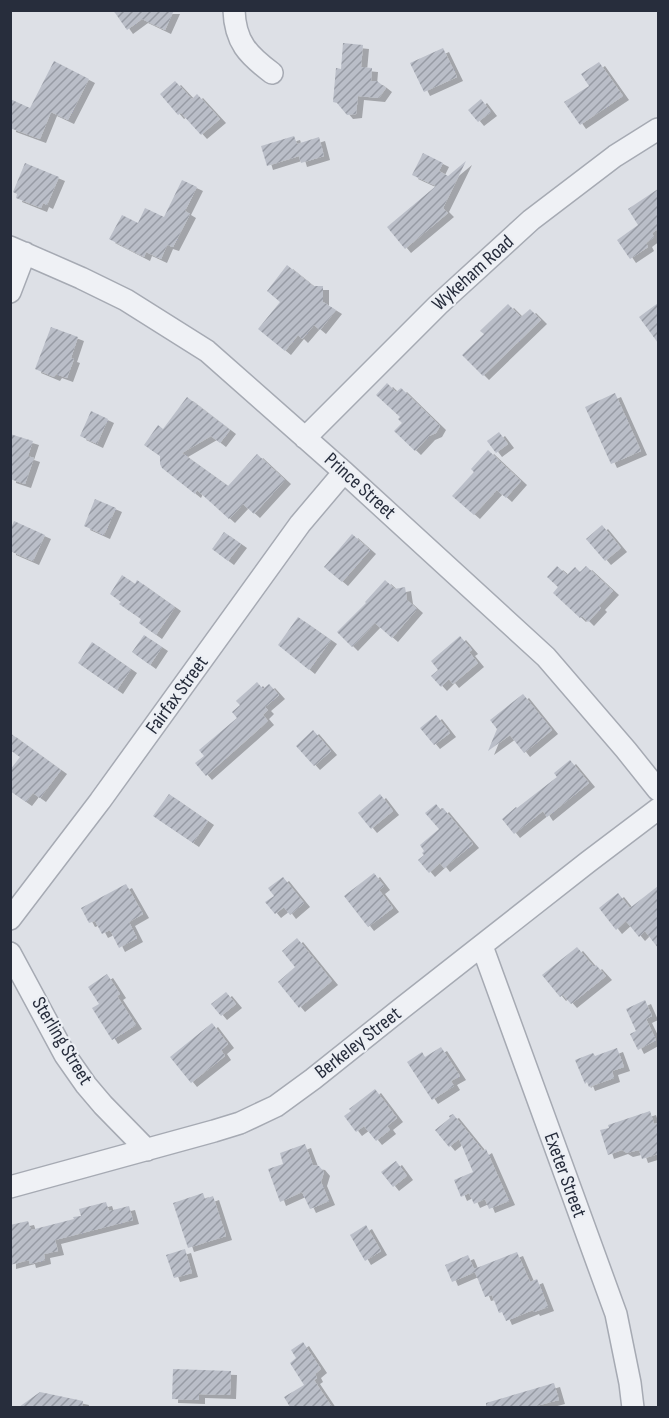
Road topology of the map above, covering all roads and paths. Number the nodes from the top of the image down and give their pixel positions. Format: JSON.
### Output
{"nodes":[{"id":1,"x":234,"y":10,"type":"edge"},
{"id":2,"x":273,"y":73,"type":"dead end"},
{"id":3,"x":658,"y":129,"type":"edge"},
{"id":4,"x":18,"y":250,"type":"edge"},
{"id":5,"x":10,"y":292,"type":"edge"},
{"id":6,"x":305,"y":438,"type":"junction"},
{"id":7,"x":344,"y":472,"type":"junction"},
{"id":8,"x":658,"y":790,"type":"edge"},
{"id":9,"x":658,"y":809,"type":"edge"},
{"id":10,"x":10,"y":919,"type":"edge"},
{"id":11,"x":482,"y":946,"type":"junction"},
{"id":12,"x":10,"y":952,"type":"edge"},
{"id":13,"x":147,"y":1150,"type":"junction"},
{"id":14,"x":10,"y":1187,"type":"edge"},
{"id":15,"x":633,"y":1407,"type":"edge"}],
"edges":[{"from":1,"to":2,"type":"street"},
{"from":3,"to":6,"type":"street","name":"Wykeham Road"},
{"from":4,"to":5,"type":"street"},
{"from":4,"to":6,"type":"street","name":"Prince Street"},
{"from":6,"to":7,"type":"street","name":"Prince Street"},
{"from":7,"to":8,"type":"street","name":"Prince Street"},
{"from":7,"to":10,"type":"street","name":"Fairfax Street"},
{"from":9,"to":11,"type":"street","name":"Berkeley Street"},
{"from":11,"to":13,"type":"street","name":"Berkeley Street"},
{"from":11,"to":15,"type":"street","name":"Exeter Street"},
{"from":12,"to":13,"type":"street","name":"Sterling Street"},
{"from":13,"to":14,"type":"street","name":"Berkeley Street"}]}
